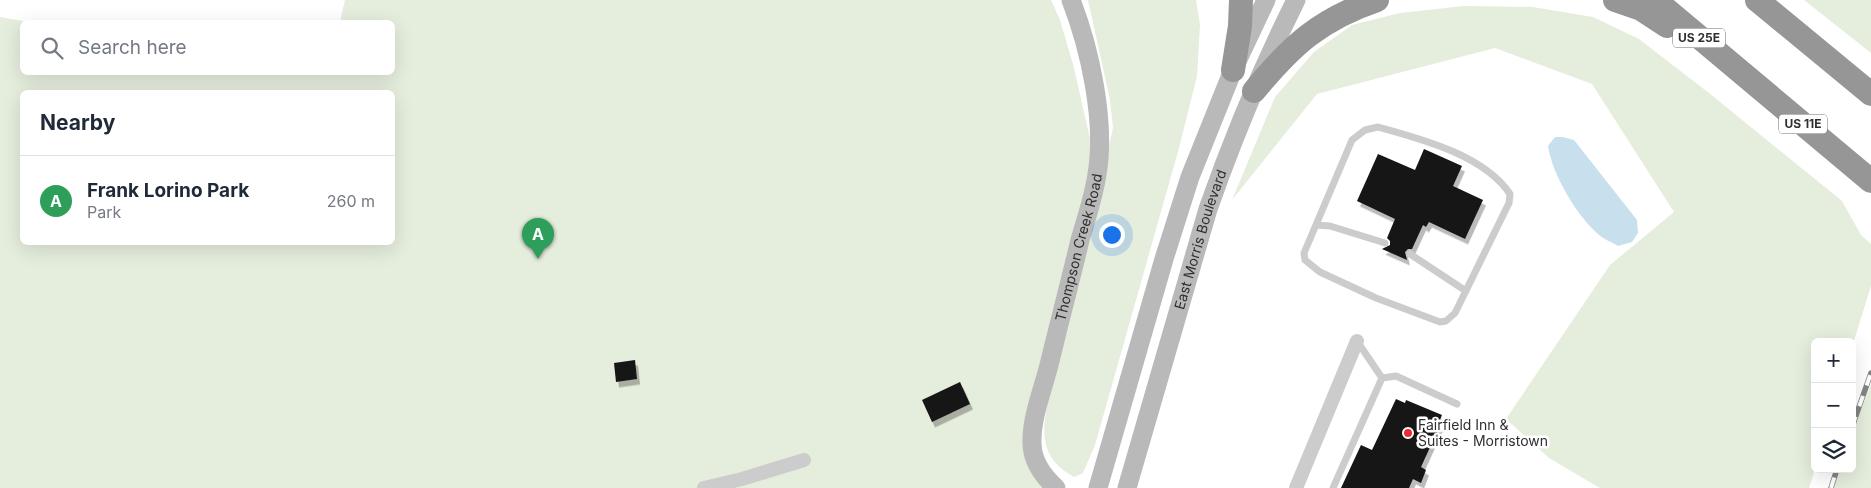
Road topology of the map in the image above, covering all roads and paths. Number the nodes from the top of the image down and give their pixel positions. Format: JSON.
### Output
{"nodes":[{"id":1,"x":1071,"y":0,"type":"edge"},
{"id":2,"x":1241,"y":0,"type":"edge"},
{"id":3,"x":1266,"y":0,"type":"edge"},
{"id":4,"x":1296,"y":0,"type":"edge"},
{"id":5,"x":1377,"y":0,"type":"edge"},
{"id":6,"x":1615,"y":0,"type":"edge"},
{"id":7,"x":1654,"y":0,"type":"edge"},
{"id":8,"x":1757,"y":0,"type":"edge"},
{"id":9,"x":1232,"y":70,"type":"junction"},
{"id":10,"x":1744,"y":75,"type":"junction"},
{"id":11,"x":1254,"y":91,"type":"junction"},
{"id":12,"x":1871,"y":94,"type":"edge"},
{"id":13,"x":1867,"y":177,"type":"edge"},
{"id":14,"x":1316,"y":225,"type":"junction"},
{"id":15,"x":1384,"y":243,"type":"dead end"},
{"id":16,"x":1410,"y":254,"type":"dead end"},
{"id":17,"x":1466,"y":291,"type":"junction"},
{"id":18,"x":1357,"y":341,"type":"joint"},
{"id":19,"x":1382,"y":378,"type":"junction"},
{"id":20,"x":1457,"y":404,"type":"dead end"},
{"id":21,"x":804,"y":460,"type":"dead end"},
{"id":22,"x":704,"y":488,"type":"edge"},
{"id":23,"x":1056,"y":488,"type":"edge"},
{"id":24,"x":1098,"y":488,"type":"edge"},
{"id":25,"x":1127,"y":488,"type":"edge"},
{"id":26,"x":1296,"y":488,"type":"edge"},
{"id":27,"x":1333,"y":488,"type":"edge"}],
"edges":[{"from":1,"to":23,"type":"main road","name":"Thompson Creek Road"},
{"from":2,"to":9,"type":"highway"},
{"from":3,"to":9,"type":"main road","name":"East Morris Boulevard"},
{"from":4,"to":11,"type":"main road","name":"East Morris Boulevard"},
{"from":5,"to":11,"type":"highway"},
{"from":6,"to":10,"type":"highway"},
{"from":7,"to":10,"type":"highway","number":"US 25E"},
{"from":8,"to":12,"type":"highway"},
{"from":9,"to":24,"type":"main road","name":"East Morris Boulevard"},
{"from":10,"to":13,"type":"highway","number":"US 11E"},
{"from":11,"to":25,"type":"main road","name":"East Morris Boulevard"},
{"from":14,"to":15,"type":"lane"},
{"from":14,"to":17,"type":"lane"},
{"from":14,"to":17,"type":"lane"},
{"from":16,"to":17,"type":"lane"},
{"from":18,"to":19,"type":"lane"},
{"from":18,"to":26,"type":"street"},
{"from":19,"to":20,"type":"lane"},
{"from":19,"to":27,"type":"lane"},
{"from":21,"to":22,"type":"street"}]}
